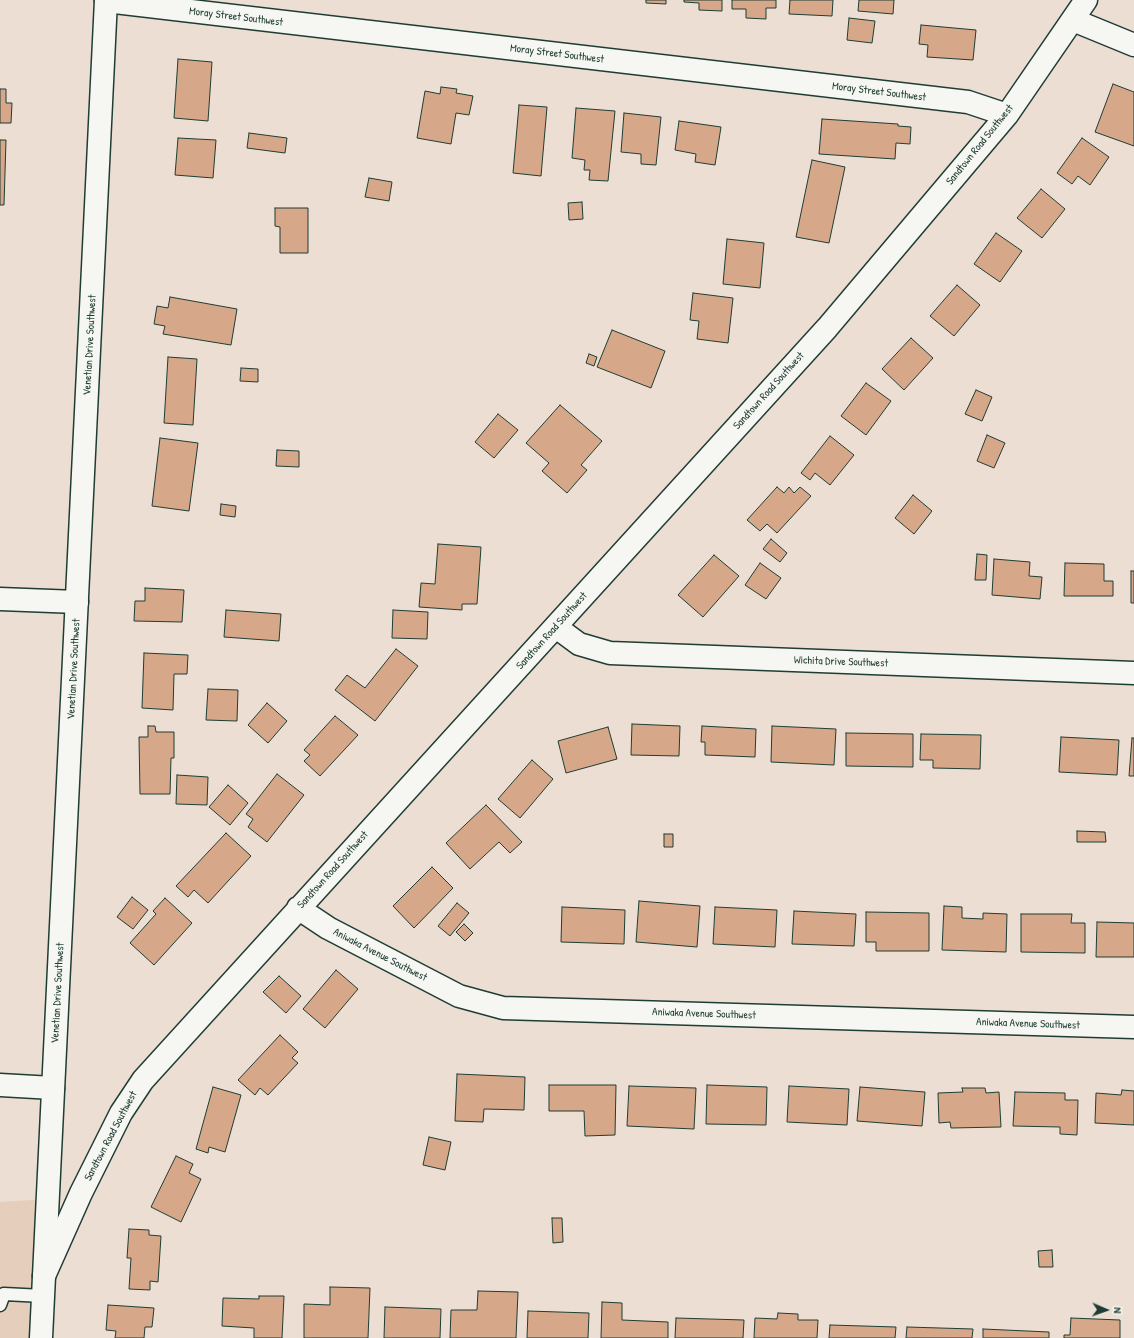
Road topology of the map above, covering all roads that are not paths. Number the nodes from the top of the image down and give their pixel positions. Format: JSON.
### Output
{"nodes":[{"id":1,"x":1086,"y":0,"type":"edge"},
{"id":2,"x":106,"y":1,"type":"edge"},
{"id":3,"x":1073,"y":20,"type":"junction"},
{"id":4,"x":1134,"y":45,"type":"edge"},
{"id":5,"x":1007,"y":115,"type":"junction"},
{"id":6,"x":0,"y":599,"type":"edge"},
{"id":7,"x":77,"y":602,"type":"junction"},
{"id":8,"x":556,"y":627,"type":"junction"},
{"id":9,"x":1134,"y":673,"type":"edge"},
{"id":10,"x":298,"y":908,"type":"junction"},
{"id":11,"x":1134,"y":1027,"type":"edge"},
{"id":12,"x":0,"y":1085,"type":"edge"},
{"id":13,"x":53,"y":1088,"type":"junction"},
{"id":14,"x":43,"y":1286,"type":"junction"},
{"id":15,"x":0,"y":1305,"type":"edge"},
{"id":16,"x":41,"y":1338,"type":"edge"}],
"edges":[{"from":1,"to":3,"type":"street","name":"Sandtown Road Southwest"},
{"from":2,"to":5,"type":"street","name":"Moray Street Southwest"},
{"from":2,"to":7,"type":"street","name":"Venetian Drive Southwest"},
{"from":3,"to":4,"type":"street"},
{"from":3,"to":5,"type":"street","name":"Sandtown Road Southwest"},
{"from":5,"to":8,"type":"street","name":"Sandtown Road Southwest"},
{"from":6,"to":7,"type":"street"},
{"from":7,"to":13,"type":"street","name":"Venetian Drive Southwest"},
{"from":8,"to":9,"type":"street","name":"Wichita Drive Southwest"},
{"from":8,"to":10,"type":"street","name":"Sandtown Road Southwest"},
{"from":10,"to":11,"type":"street","name":"Aniwaka Avenue Southwest"},
{"from":10,"to":14,"type":"street","name":"Sandtown Road Southwest"},
{"from":12,"to":13,"type":"street"},
{"from":13,"to":14,"type":"street","name":"Venetian Drive Southwest"},
{"from":14,"to":15,"type":"lane"},
{"from":14,"to":16,"type":"street","name":"Venetian Drive Southwest"}]}
